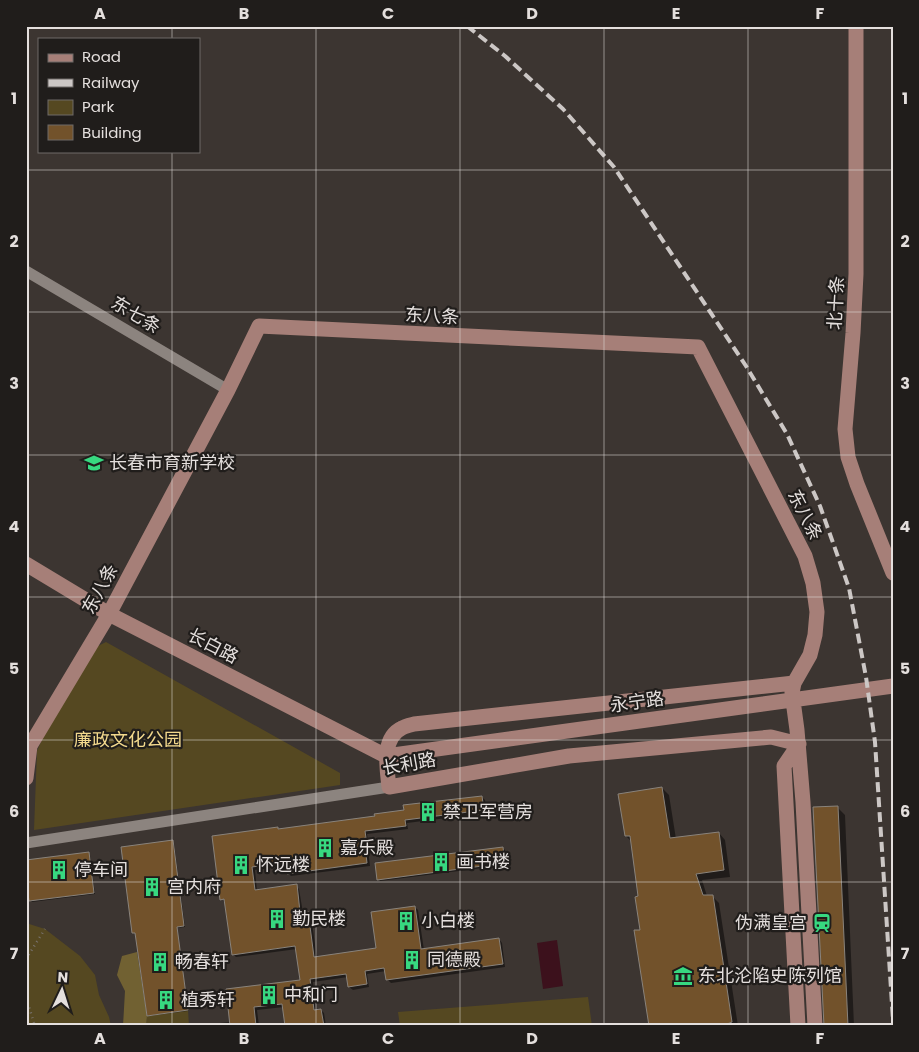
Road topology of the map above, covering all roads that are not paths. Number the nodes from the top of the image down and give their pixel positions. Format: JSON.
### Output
{"nodes":[{"id":1,"x":856,"y":26,"type":"edge"},
{"id":2,"x":26,"y":271,"type":"edge"},
{"id":3,"x":228,"y":390,"type":"junction"},
{"id":4,"x":26,"y":564,"type":"edge"},
{"id":5,"x":893,"y":573,"type":"edge"},
{"id":6,"x":109,"y":614,"type":"junction"},
{"id":7,"x":893,"y":686,"type":"edge"},
{"id":8,"x":793,"y":688,"type":"junction"},
{"id":9,"x":798,"y":737,"type":"junction"},
{"id":10,"x":28,"y":745,"type":"edge"},
{"id":11,"x":386,"y":756,"type":"junction"},
{"id":12,"x":26,"y":778,"type":"edge"},
{"id":13,"x":389,"y":787,"type":"junction"},
{"id":14,"x":26,"y":843,"type":"edge"},
{"id":15,"x":798,"y":1026,"type":"edge"},
{"id":16,"x":815,"y":1026,"type":"edge"}],
"edges":[{"from":1,"to":5,"type":"street","name":"北十条"},
{"from":2,"to":3,"type":"street","name":"东七条"},
{"from":3,"to":6,"type":"street","name":"东八条"},
{"from":3,"to":8,"type":"street","name":"东八条"},
{"from":4,"to":6,"type":"street","name":"长白路"},
{"from":6,"to":10,"type":"street","name":"东八条"},
{"from":6,"to":11,"type":"street","name":"长白路"},
{"from":7,"to":11,"type":"street","name":"永宁路"},
{"from":8,"to":9,"type":"street"},
{"from":8,"to":11,"type":"street"},
{"from":9,"to":13,"type":"street","name":"长利路"},
{"from":9,"to":15,"type":"street"},
{"from":9,"to":16,"type":"street"},
{"from":10,"to":12,"type":"street","name":"东八条"},
{"from":11,"to":13,"type":"street"},
{"from":13,"to":14,"type":"street","name":"长利路"}]}
